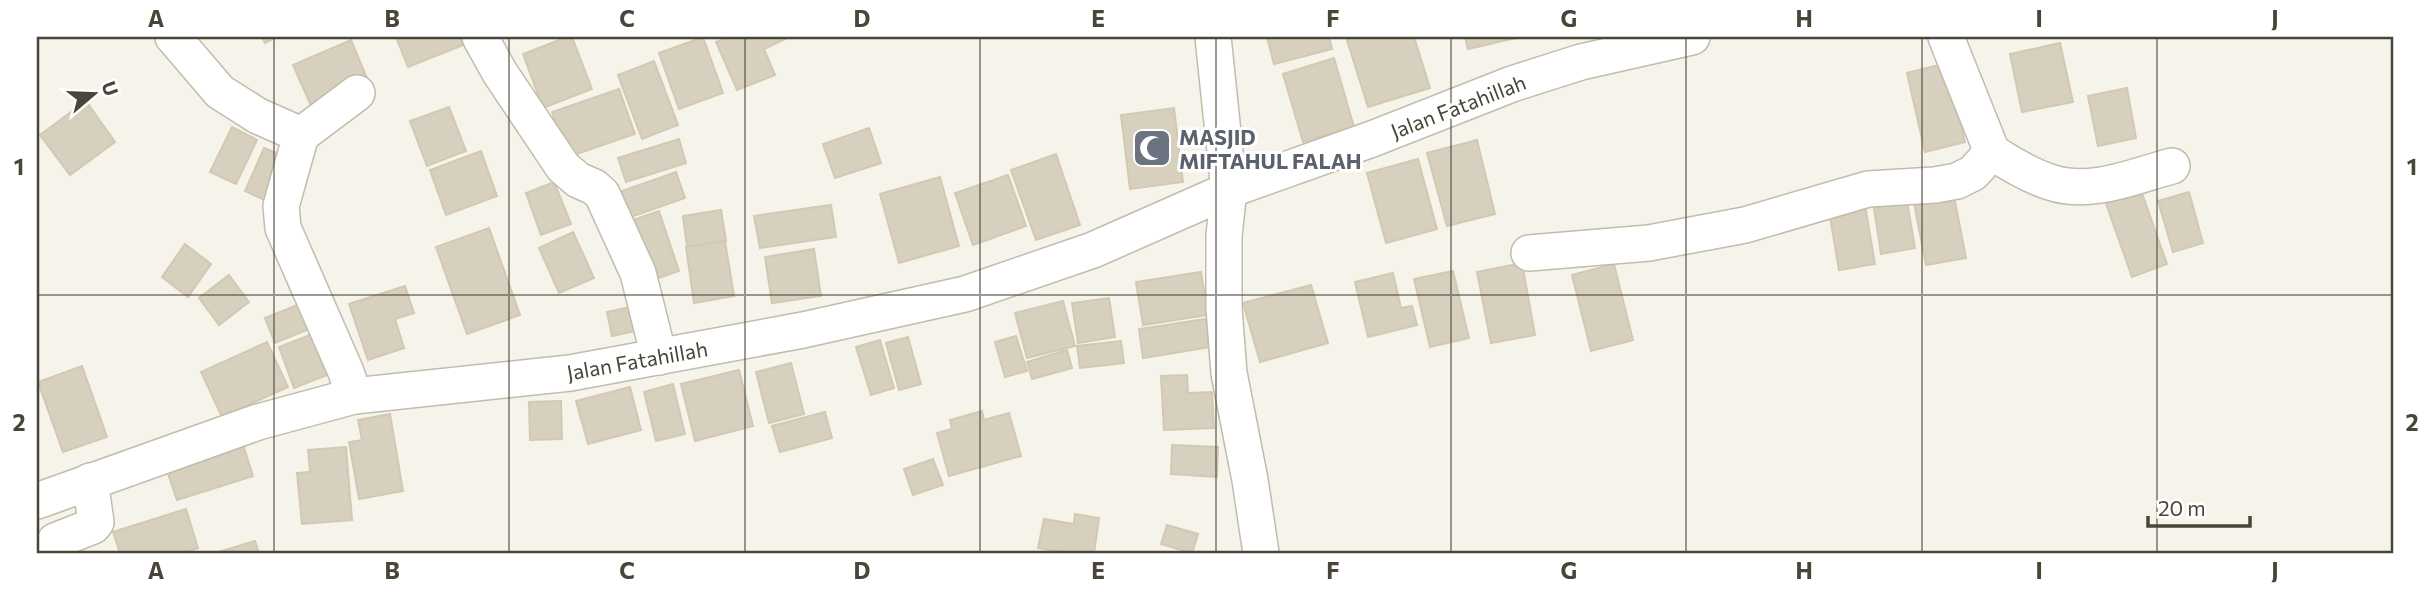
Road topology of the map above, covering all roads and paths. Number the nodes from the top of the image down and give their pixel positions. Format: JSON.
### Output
{"nodes":[{"id":1,"x":173,"y":37,"type":"edge"},
{"id":2,"x":480,"y":37,"type":"edge"},
{"id":3,"x":1213,"y":37,"type":"edge"},
{"id":4,"x":1692,"y":37,"type":"edge"},
{"id":5,"x":1946,"y":37,"type":"edge"},
{"id":6,"x":357,"y":93,"type":"dead end"},
{"id":7,"x":301,"y":135,"type":"junction"},
{"id":8,"x":1992,"y":152,"type":"junction"},
{"id":9,"x":2172,"y":166,"type":"dead end"},
{"id":10,"x":1229,"y":190,"type":"junction"},
{"id":11,"x":1529,"y":254,"type":"dead end"},
{"id":12,"x":659,"y":357,"type":"junction"},
{"id":13,"x":354,"y":396,"type":"junction"},
{"id":14,"x":90,"y":481,"type":"junction"},
{"id":15,"x":37,"y":501,"type":"edge"},
{"id":16,"x":54,"y":553,"type":"edge"},
{"id":17,"x":1261,"y":553,"type":"edge"}],
"edges":[{"from":1,"to":7,"type":"street"},
{"from":2,"to":12,"type":"street"},
{"from":3,"to":10,"type":"street"},
{"from":4,"to":10,"type":"street","name":"Jalan Fatahillah"},
{"from":5,"to":8,"type":"street"},
{"from":6,"to":7,"type":"street"},
{"from":7,"to":13,"type":"street"},
{"from":8,"to":9,"type":"street"},
{"from":8,"to":11,"type":"street"},
{"from":10,"to":12,"type":"street","name":"Jalan Fatahillah"},
{"from":10,"to":17,"type":"street"},
{"from":12,"to":13,"type":"street","name":"Jalan Fatahillah"},
{"from":13,"to":14,"type":"street","name":"Jalan Fatahillah"},
{"from":14,"to":15,"type":"street","name":"Jalan Fatahillah"},
{"from":14,"to":16,"type":"street"}]}
